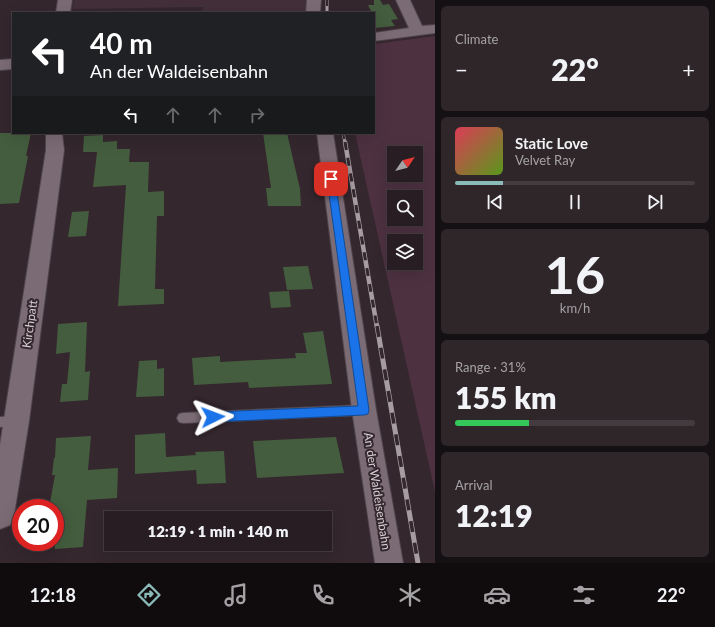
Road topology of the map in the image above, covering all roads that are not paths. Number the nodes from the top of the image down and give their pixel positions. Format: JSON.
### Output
{"nodes":[{"id":1,"x":65,"y":0,"type":"edge"},
{"id":2,"x":314,"y":0,"type":"edge"},
{"id":3,"x":403,"y":0,"type":"edge"},
{"id":4,"x":62,"y":12,"type":"edge"},
{"id":5,"x":313,"y":12,"type":"edge"},
{"id":6,"x":435,"y":29,"type":"edge"},
{"id":7,"x":417,"y":31,"type":"junction"},
{"id":8,"x":375,"y":37,"type":"edge"},
{"id":9,"x":0,"y":64,"type":"edge"},
{"id":10,"x":12,"y":64,"type":"edge"},
{"id":11,"x":54,"y":134,"type":"edge"},
{"id":12,"x":325,"y":134,"type":"edge"},
{"id":13,"x":364,"y":410,"type":"junction"},
{"id":14,"x":183,"y":418,"type":"dead end"},
{"id":15,"x":8,"y":422,"type":"edge"},
{"id":16,"x":0,"y":515,"type":"edge"},
{"id":17,"x":389,"y":563,"type":"edge"}],
"edges":[{"from":1,"to":4,"type":"street"},
{"from":2,"to":5,"type":"street"},
{"from":3,"to":7,"type":"street"},
{"from":6,"to":7,"type":"street"},
{"from":7,"to":8,"type":"street"},
{"from":9,"to":10,"type":"street"},
{"from":11,"to":15,"type":"street","name":"Kirchpatt"},
{"from":12,"to":13,"type":"street","name":"An der Waldeisenbahn"},
{"from":13,"to":14,"type":"lane"},
{"from":13,"to":17,"type":"street","name":"An der Waldeisenbahn"},
{"from":15,"to":16,"type":"street","name":"Kirchpatt"}]}
